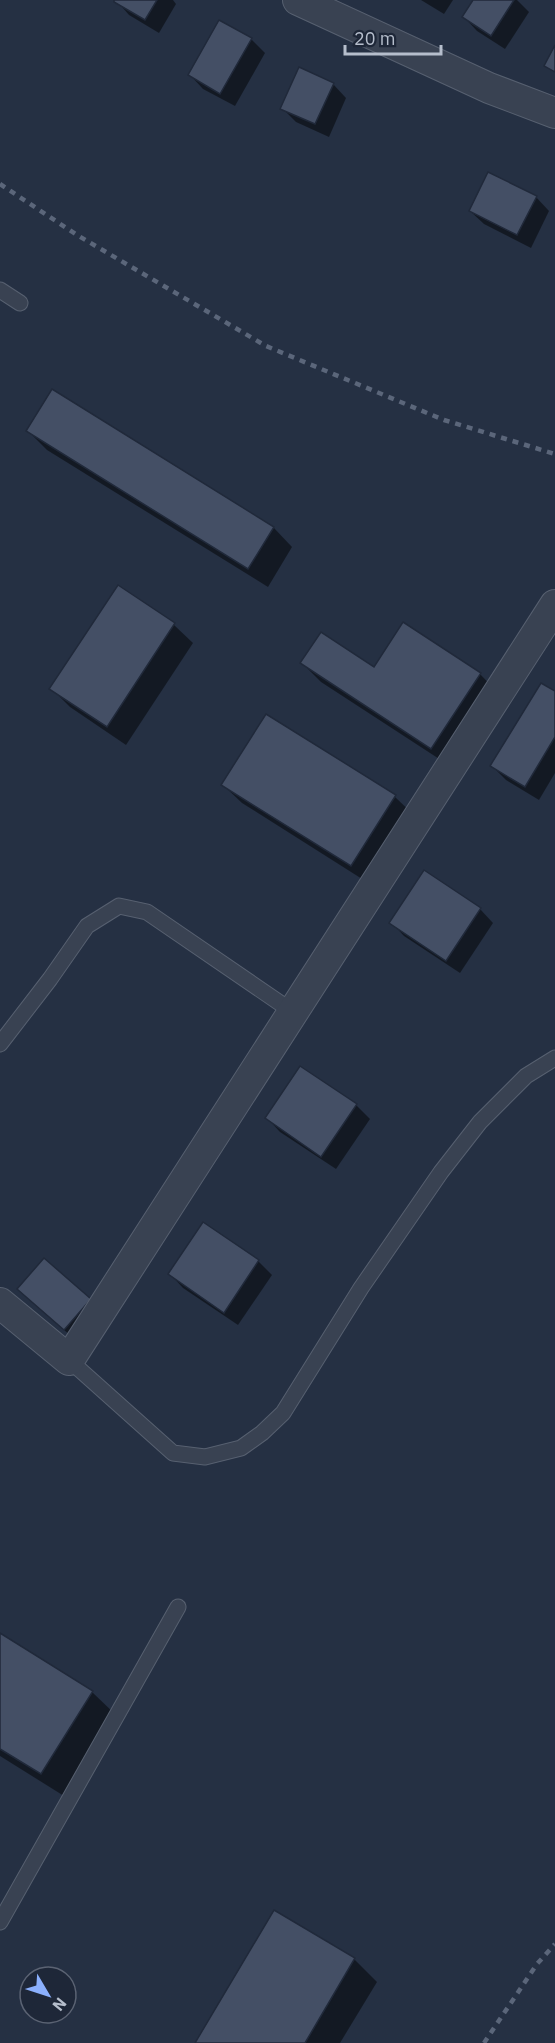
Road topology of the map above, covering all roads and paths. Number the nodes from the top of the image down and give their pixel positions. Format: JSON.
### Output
{"nodes":[{"id":1,"x":298,"y":0,"type":"edge"},
{"id":2,"x":555,"y":113,"type":"edge"},
{"id":3,"x":0,"y":290,"type":"edge"},
{"id":4,"x":20,"y":303,"type":"dead end"},
{"id":5,"x":555,"y":605,"type":"edge"},
{"id":6,"x":293,"y":1012,"type":"junction"},
{"id":7,"x":0,"y":1044,"type":"edge"},
{"id":8,"x":555,"y":1058,"type":"edge"},
{"id":9,"x":0,"y":1303,"type":"edge"},
{"id":10,"x":69,"y":1360,"type":"junction"},
{"id":11,"x":178,"y":1606,"type":"dead end"},
{"id":12,"x":0,"y":1922,"type":"edge"}],
"edges":[{"from":1,"to":2,"type":"street"},
{"from":3,"to":4,"type":"lane"},
{"from":5,"to":6,"type":"street"},
{"from":6,"to":7,"type":"lane"},
{"from":6,"to":10,"type":"street"},
{"from":8,"to":10,"type":"lane"},
{"from":9,"to":10,"type":"street"},
{"from":11,"to":12,"type":"lane"}]}
